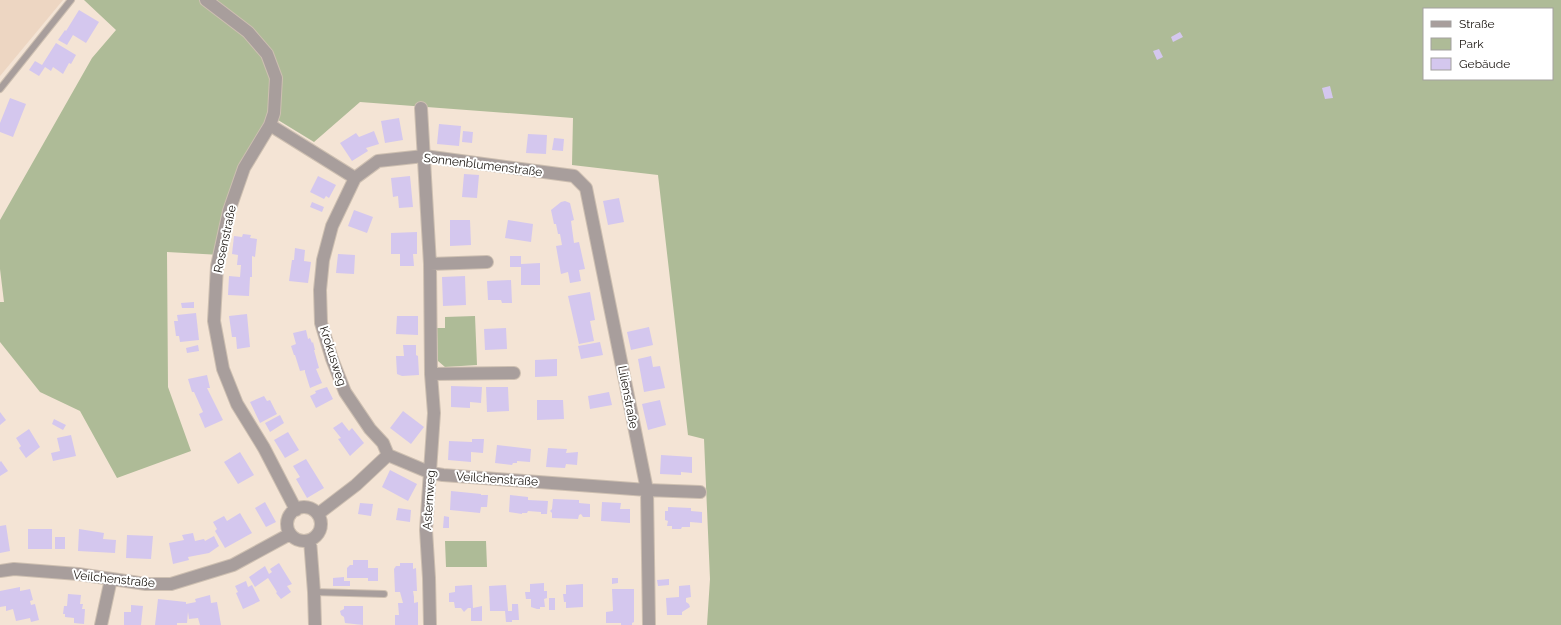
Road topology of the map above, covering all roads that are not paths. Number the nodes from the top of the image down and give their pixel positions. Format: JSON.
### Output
{"nodes":[{"id":1,"x":71,"y":0,"type":"edge"},
{"id":2,"x":206,"y":0,"type":"edge"},
{"id":3,"x":0,"y":88,"type":"edge"},
{"id":4,"x":421,"y":108,"type":"dead end"},
{"id":5,"x":270,"y":126,"type":"junction"},
{"id":6,"x":424,"y":156,"type":"junction"},
{"id":7,"x":574,"y":176,"type":"joint"},
{"id":8,"x":355,"y":178,"type":"junction"},
{"id":9,"x":487,"y":262,"type":"dead end"},
{"id":10,"x":430,"y":264,"type":"junction"},
{"id":11,"x":514,"y":373,"type":"dead end"},
{"id":12,"x":432,"y":374,"type":"junction"},
{"id":13,"x":388,"y":455,"type":"junction"},
{"id":14,"x":431,"y":473,"type":"junction"},
{"id":15,"x":647,"y":490,"type":"junction"},
{"id":16,"x":700,"y":492,"type":"dead end"},
{"id":17,"x":296,"y":510,"type":"junction"},
{"id":18,"x":318,"y":514,"type":"junction"},
{"id":19,"x":290,"y":534,"type":"junction"},
{"id":20,"x":310,"y":540,"type":"junction"},
{"id":21,"x":0,"y":571,"type":"edge"},
{"id":22,"x":111,"y":579,"type":"junction"},
{"id":23,"x":314,"y":592,"type":"junction"},
{"id":24,"x":384,"y":594,"type":"dead end"},
{"id":25,"x":101,"y":625,"type":"edge"},
{"id":26,"x":315,"y":625,"type":"edge"},
{"id":27,"x":430,"y":625,"type":"edge"},
{"id":28,"x":649,"y":625,"type":"edge"}],
"edges":[{"from":1,"to":3,"type":"lane"},
{"from":2,"to":5,"type":"street","name":"Rosenstraße"},
{"from":4,"to":6,"type":"street","name":"Asternweg"},
{"from":5,"to":8,"type":"street"},
{"from":5,"to":17,"type":"street","name":"Rosenstraße"},
{"from":6,"to":7,"type":"street","name":"Sonnenblumenstraße"},
{"from":6,"to":8,"type":"street","name":"Sonnenblumenstraße"},
{"from":6,"to":10,"type":"street","name":"Asternweg"},
{"from":7,"to":15,"type":"street","name":"Lilienstraße"},
{"from":8,"to":13,"type":"street","name":"Krokusweg"},
{"from":9,"to":10,"type":"street"},
{"from":10,"to":12,"type":"street","name":"Asternweg"},
{"from":11,"to":12,"type":"street"},
{"from":12,"to":14,"type":"street","name":"Asternweg"},
{"from":13,"to":14,"type":"street","name":"Veilchenstraße"},
{"from":13,"to":18,"type":"street"},
{"from":14,"to":15,"type":"street","name":"Veilchenstraße"},
{"from":14,"to":27,"type":"street","name":"Asternweg"},
{"from":15,"to":16,"type":"street","name":"Veilchenstraße"},
{"from":15,"to":28,"type":"street","name":"Lilienstraße"},
{"from":17,"to":18,"type":"street"},
{"from":17,"to":19,"type":"street"},
{"from":18,"to":20,"type":"street"},
{"from":19,"to":20,"type":"street"},
{"from":19,"to":22,"type":"street","name":"Veilchenstraße"},
{"from":20,"to":23,"type":"street"},
{"from":21,"to":22,"type":"street","name":"Veilchenstraße"},
{"from":22,"to":25,"type":"street"},
{"from":23,"to":24,"type":"lane"},
{"from":23,"to":26,"type":"street"}]}
